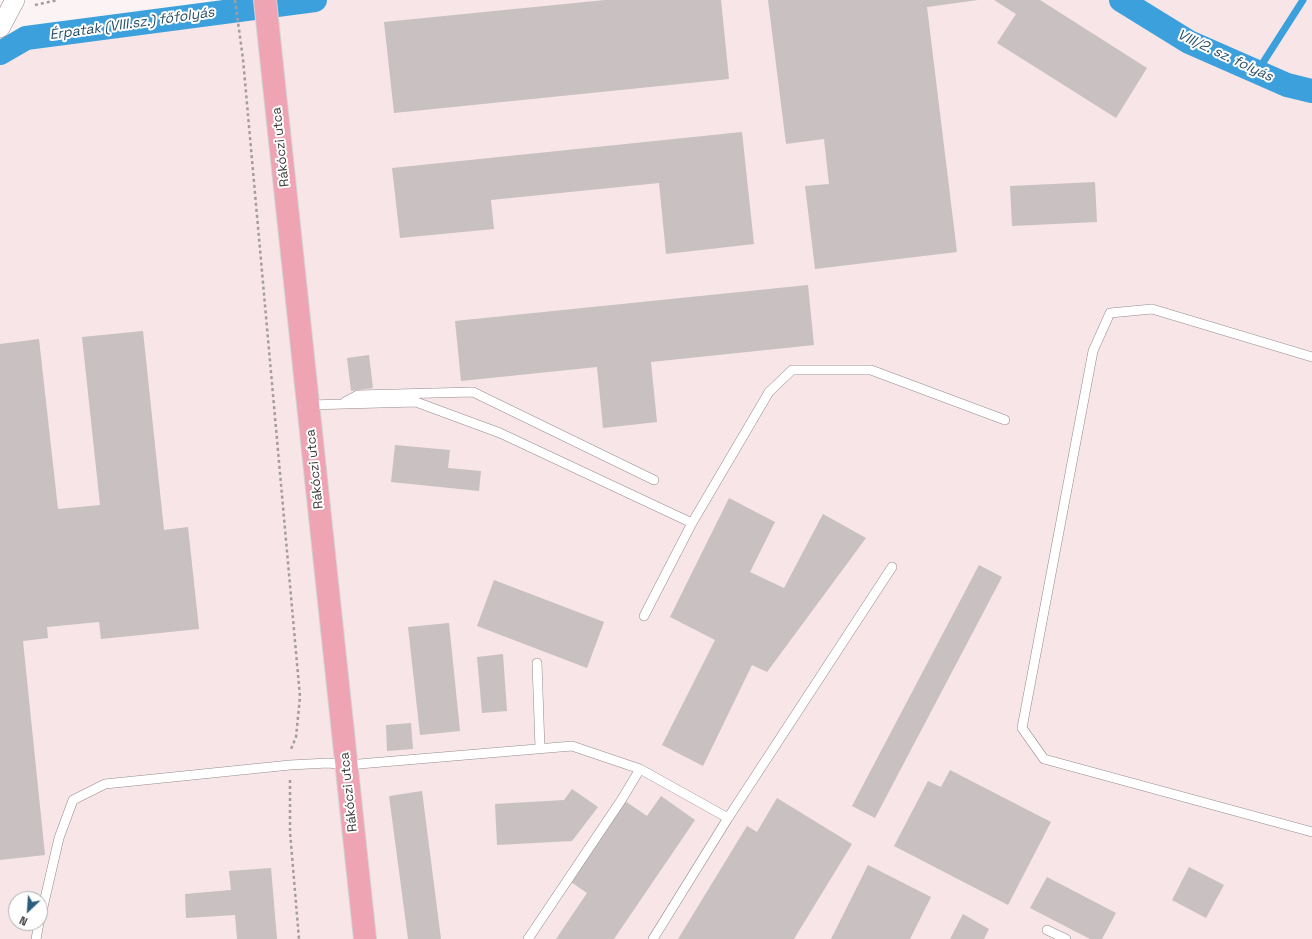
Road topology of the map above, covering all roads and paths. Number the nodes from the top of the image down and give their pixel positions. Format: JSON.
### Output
{"nodes":[{"id":1,"x":15,"y":0,"type":"edge"},
{"id":2,"x":235,"y":0,"type":"edge"},
{"id":3,"x":266,"y":7,"type":"edge"},
{"id":4,"x":0,"y":28,"type":"edge"},
{"id":5,"x":1312,"y":357,"type":"edge"},
{"id":6,"x":342,"y":403,"type":"junction"},
{"id":7,"x":308,"y":405,"type":"junction"},
{"id":8,"x":1005,"y":420,"type":"dead end"},
{"id":9,"x":654,"y":480,"type":"dead end"},
{"id":10,"x":692,"y":523,"type":"junction"},
{"id":11,"x":892,"y":567,"type":"dead end"},
{"id":12,"x":644,"y":616,"type":"dead end"},
{"id":13,"x":537,"y":663,"type":"dead end"},
{"id":14,"x":540,"y":748,"type":"junction"},
{"id":15,"x":290,"y":765,"type":"junction"},
{"id":16,"x":347,"y":765,"type":"junction"},
{"id":17,"x":640,"y":769,"type":"junction"},
{"id":18,"x":728,"y":818,"type":"junction"},
{"id":19,"x":1312,"y":832,"type":"edge"},
{"id":20,"x":47,"y":891,"type":"edge"},
{"id":21,"x":1047,"y":930,"type":"dead end"},
{"id":22,"x":299,"y":939,"type":"edge"},
{"id":23,"x":365,"y":939,"type":"edge"},
{"id":24,"x":528,"y":939,"type":"edge"},
{"id":25,"x":653,"y":939,"type":"edge"},
{"id":26,"x":1066,"y":939,"type":"edge"}],
"edges":[{"from":1,"to":4,"type":"street"},
{"from":2,"to":15,"type":"path"},
{"from":3,"to":7,"type":"main road","name":"Rákóczi utca"},
{"from":5,"to":19,"type":"lane"},
{"from":6,"to":7,"type":"lane"},
{"from":6,"to":9,"type":"lane"},
{"from":6,"to":10,"type":"lane"},
{"from":7,"to":16,"type":"main road","name":"Rákóczi utca"},
{"from":8,"to":10,"type":"lane"},
{"from":10,"to":12,"type":"lane"},
{"from":11,"to":18,"type":"lane"},
{"from":13,"to":14,"type":"lane"},
{"from":14,"to":16,"type":"lane"},
{"from":14,"to":17,"type":"lane"},
{"from":15,"to":16,"type":"lane"},
{"from":15,"to":20,"type":"lane"},
{"from":15,"to":22,"type":"path"},
{"from":16,"to":23,"type":"main road","name":"Rákóczi utca"},
{"from":17,"to":18,"type":"lane"},
{"from":17,"to":24,"type":"lane"},
{"from":18,"to":25,"type":"lane"},
{"from":21,"to":26,"type":"lane"}]}
